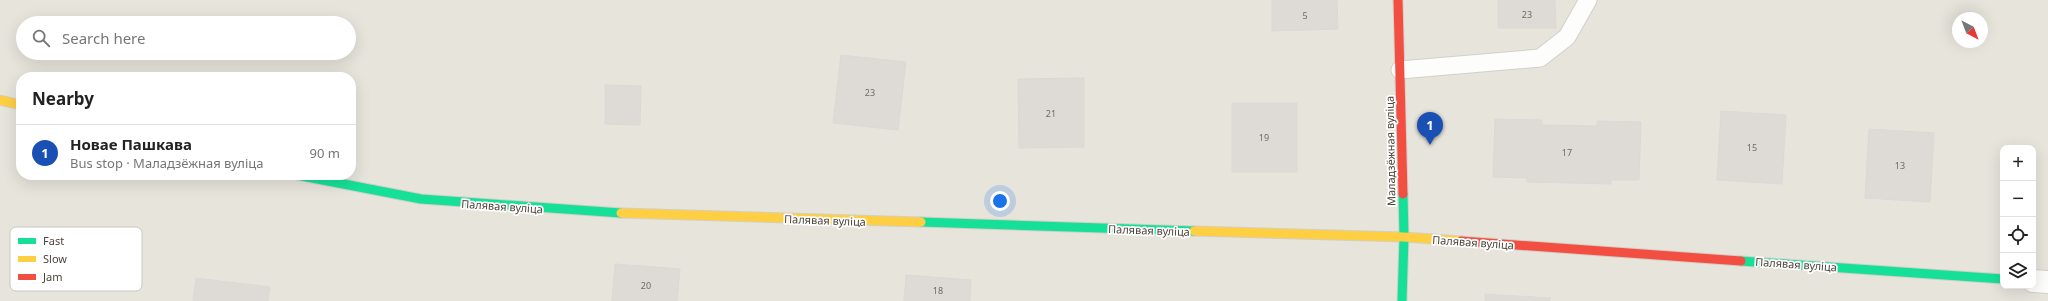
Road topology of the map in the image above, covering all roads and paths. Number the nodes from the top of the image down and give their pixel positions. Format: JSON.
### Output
{"nodes":[{"id":1,"x":1398,"y":0,"type":"edge"},
{"id":2,"x":1588,"y":0,"type":"edge"},
{"id":3,"x":1400,"y":70,"type":"junction"},
{"id":4,"x":0,"y":100,"type":"edge"},
{"id":5,"x":16,"y":104,"type":"edge"},
{"id":6,"x":323,"y":180,"type":"edge"},
{"id":7,"x":1404,"y":237,"type":"junction"},
{"id":8,"x":2000,"y":279,"type":"edge"},
{"id":9,"x":2036,"y":281,"type":"edge"},
{"id":10,"x":2048,"y":282,"type":"edge"},
{"id":11,"x":1402,"y":301,"type":"edge"}],
"edges":[{"from":1,"to":3,"type":"main road","name":"Маладзёжная вуліца"},
{"from":2,"to":3,"type":"lane"},
{"from":3,"to":7,"type":"main road","name":"Маладзёжная вуліца"},
{"from":4,"to":5,"type":"main road"},
{"from":6,"to":7,"type":"main road","name":"Палявая вуліца"},
{"from":7,"to":8,"type":"main road","name":"Палявая вуліца"},
{"from":7,"to":11,"type":"main road","name":"Маладзёжная вуліца"},
{"from":9,"to":10,"type":"street"}]}
